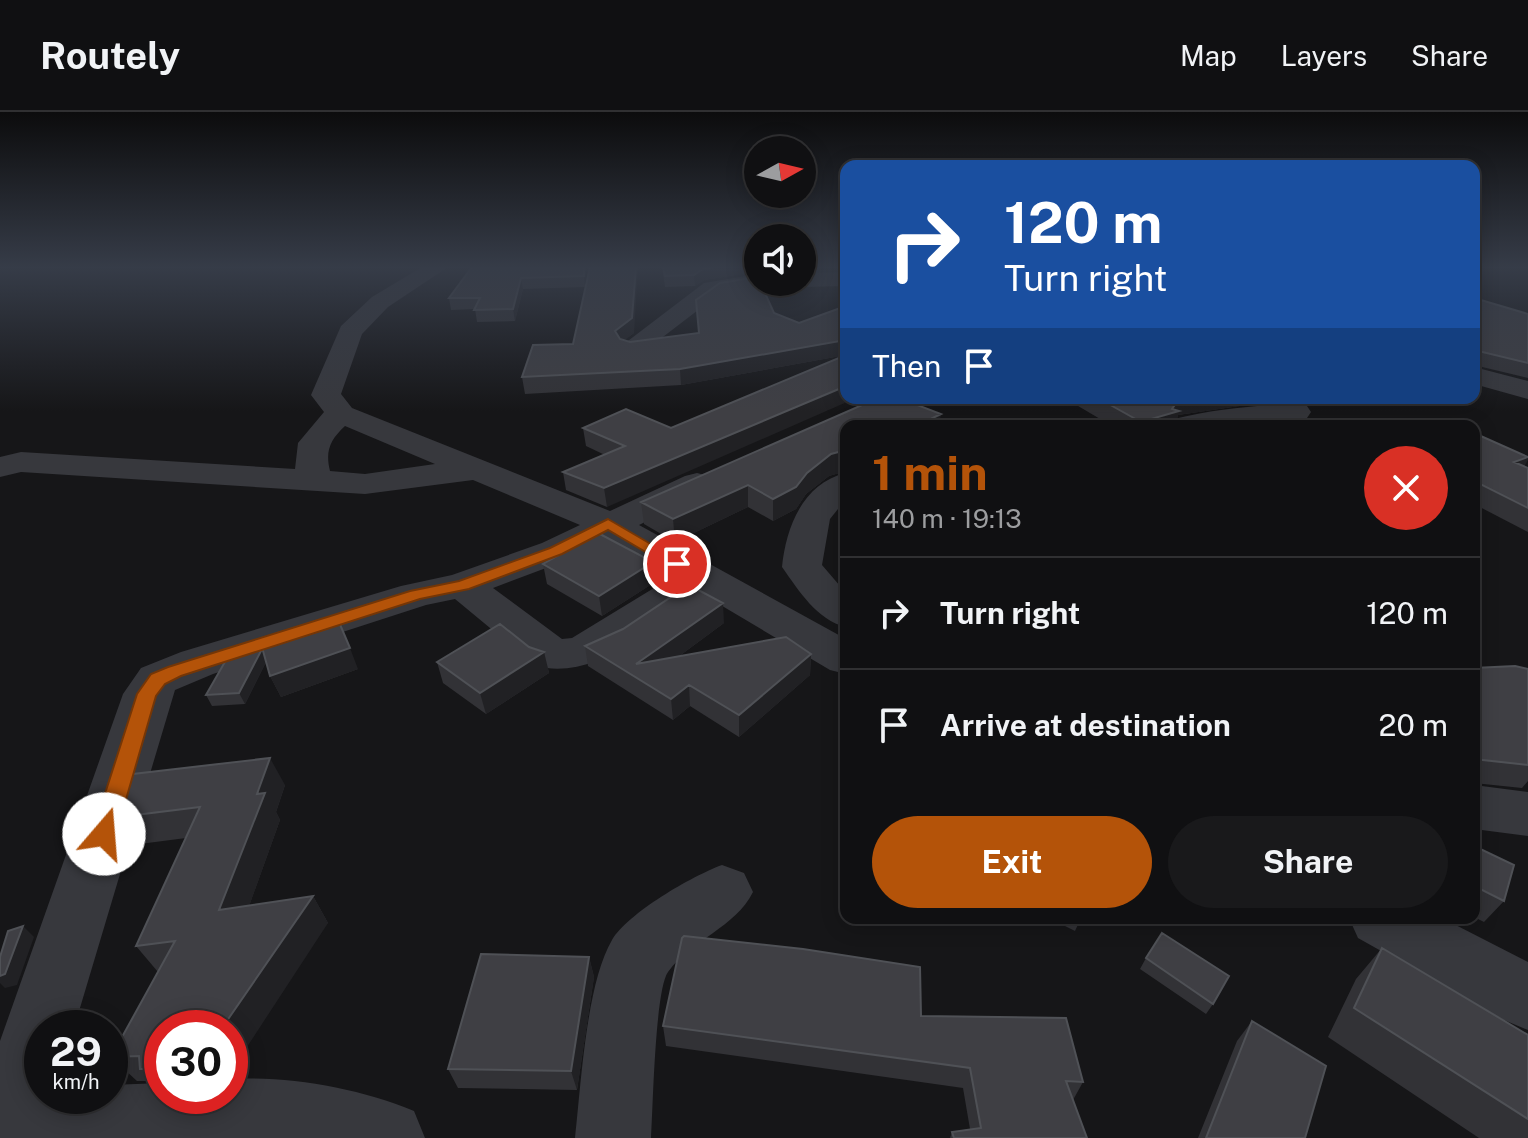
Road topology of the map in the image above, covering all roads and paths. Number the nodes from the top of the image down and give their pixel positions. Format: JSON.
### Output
{"nodes":[{"id":1,"x":367,"y":315,"type":"edge"},
{"id":2,"x":676,"y":315,"type":"edge"},
{"id":3,"x":633,"y":347,"type":"edge"},
{"id":4,"x":1480,"y":377,"type":"edge"},
{"id":5,"x":1527,"y":389,"type":"edge"},
{"id":6,"x":1299,"y":412,"type":"edge"},
{"id":7,"x":341,"y":414,"type":"junction"},
{"id":8,"x":1219,"y":420,"type":"edge"},
{"id":9,"x":0,"y":467,"type":"edge"},
{"id":10,"x":481,"y":469,"type":"junction"},
{"id":11,"x":721,"y":473,"type":"edge"},
{"id":12,"x":316,"y":481,"type":"junction"},
{"id":13,"x":840,"y":488,"type":"edge"},
{"id":14,"x":608,"y":523,"type":"junction"},
{"id":15,"x":700,"y":577,"type":"junction"},
{"id":16,"x":463,"y":585,"type":"junction"},
{"id":17,"x":840,"y":609,"type":"edge"},
{"id":18,"x":840,"y":656,"type":"edge"},
{"id":19,"x":1480,"y":808,"type":"edge"},
{"id":20,"x":1528,"y":814,"type":"edge"},
{"id":21,"x":722,"y":892,"type":"dead end"},
{"id":22,"x":1391,"y":924,"type":"edge"},
{"id":23,"x":1528,"y":997,"type":"edge"},
{"id":24,"x":4,"y":1131,"type":"edge"},
{"id":25,"x":387,"y":1138,"type":"edge"},
{"id":26,"x":613,"y":1138,"type":"edge"}],
"edges":[{"from":1,"to":7,"type":"street"},
{"from":2,"to":3,"type":"street"},
{"from":4,"to":5,"type":"street"},
{"from":6,"to":8,"type":"street"},
{"from":7,"to":10,"type":"street"},
{"from":7,"to":12,"type":"street"},
{"from":9,"to":12,"type":"street"},
{"from":10,"to":12,"type":"street"},
{"from":10,"to":14,"type":"street"},
{"from":11,"to":14,"type":"street"},
{"from":13,"to":17,"type":"street"},
{"from":14,"to":15,"type":"street"},
{"from":14,"to":16,"type":"street"},
{"from":15,"to":16,"type":"street"},
{"from":15,"to":18,"type":"street"},
{"from":16,"to":24,"type":"street"},
{"from":19,"to":20,"type":"street"},
{"from":21,"to":26,"type":"street"},
{"from":22,"to":23,"type":"street"},
{"from":24,"to":25,"type":"street"}]}
